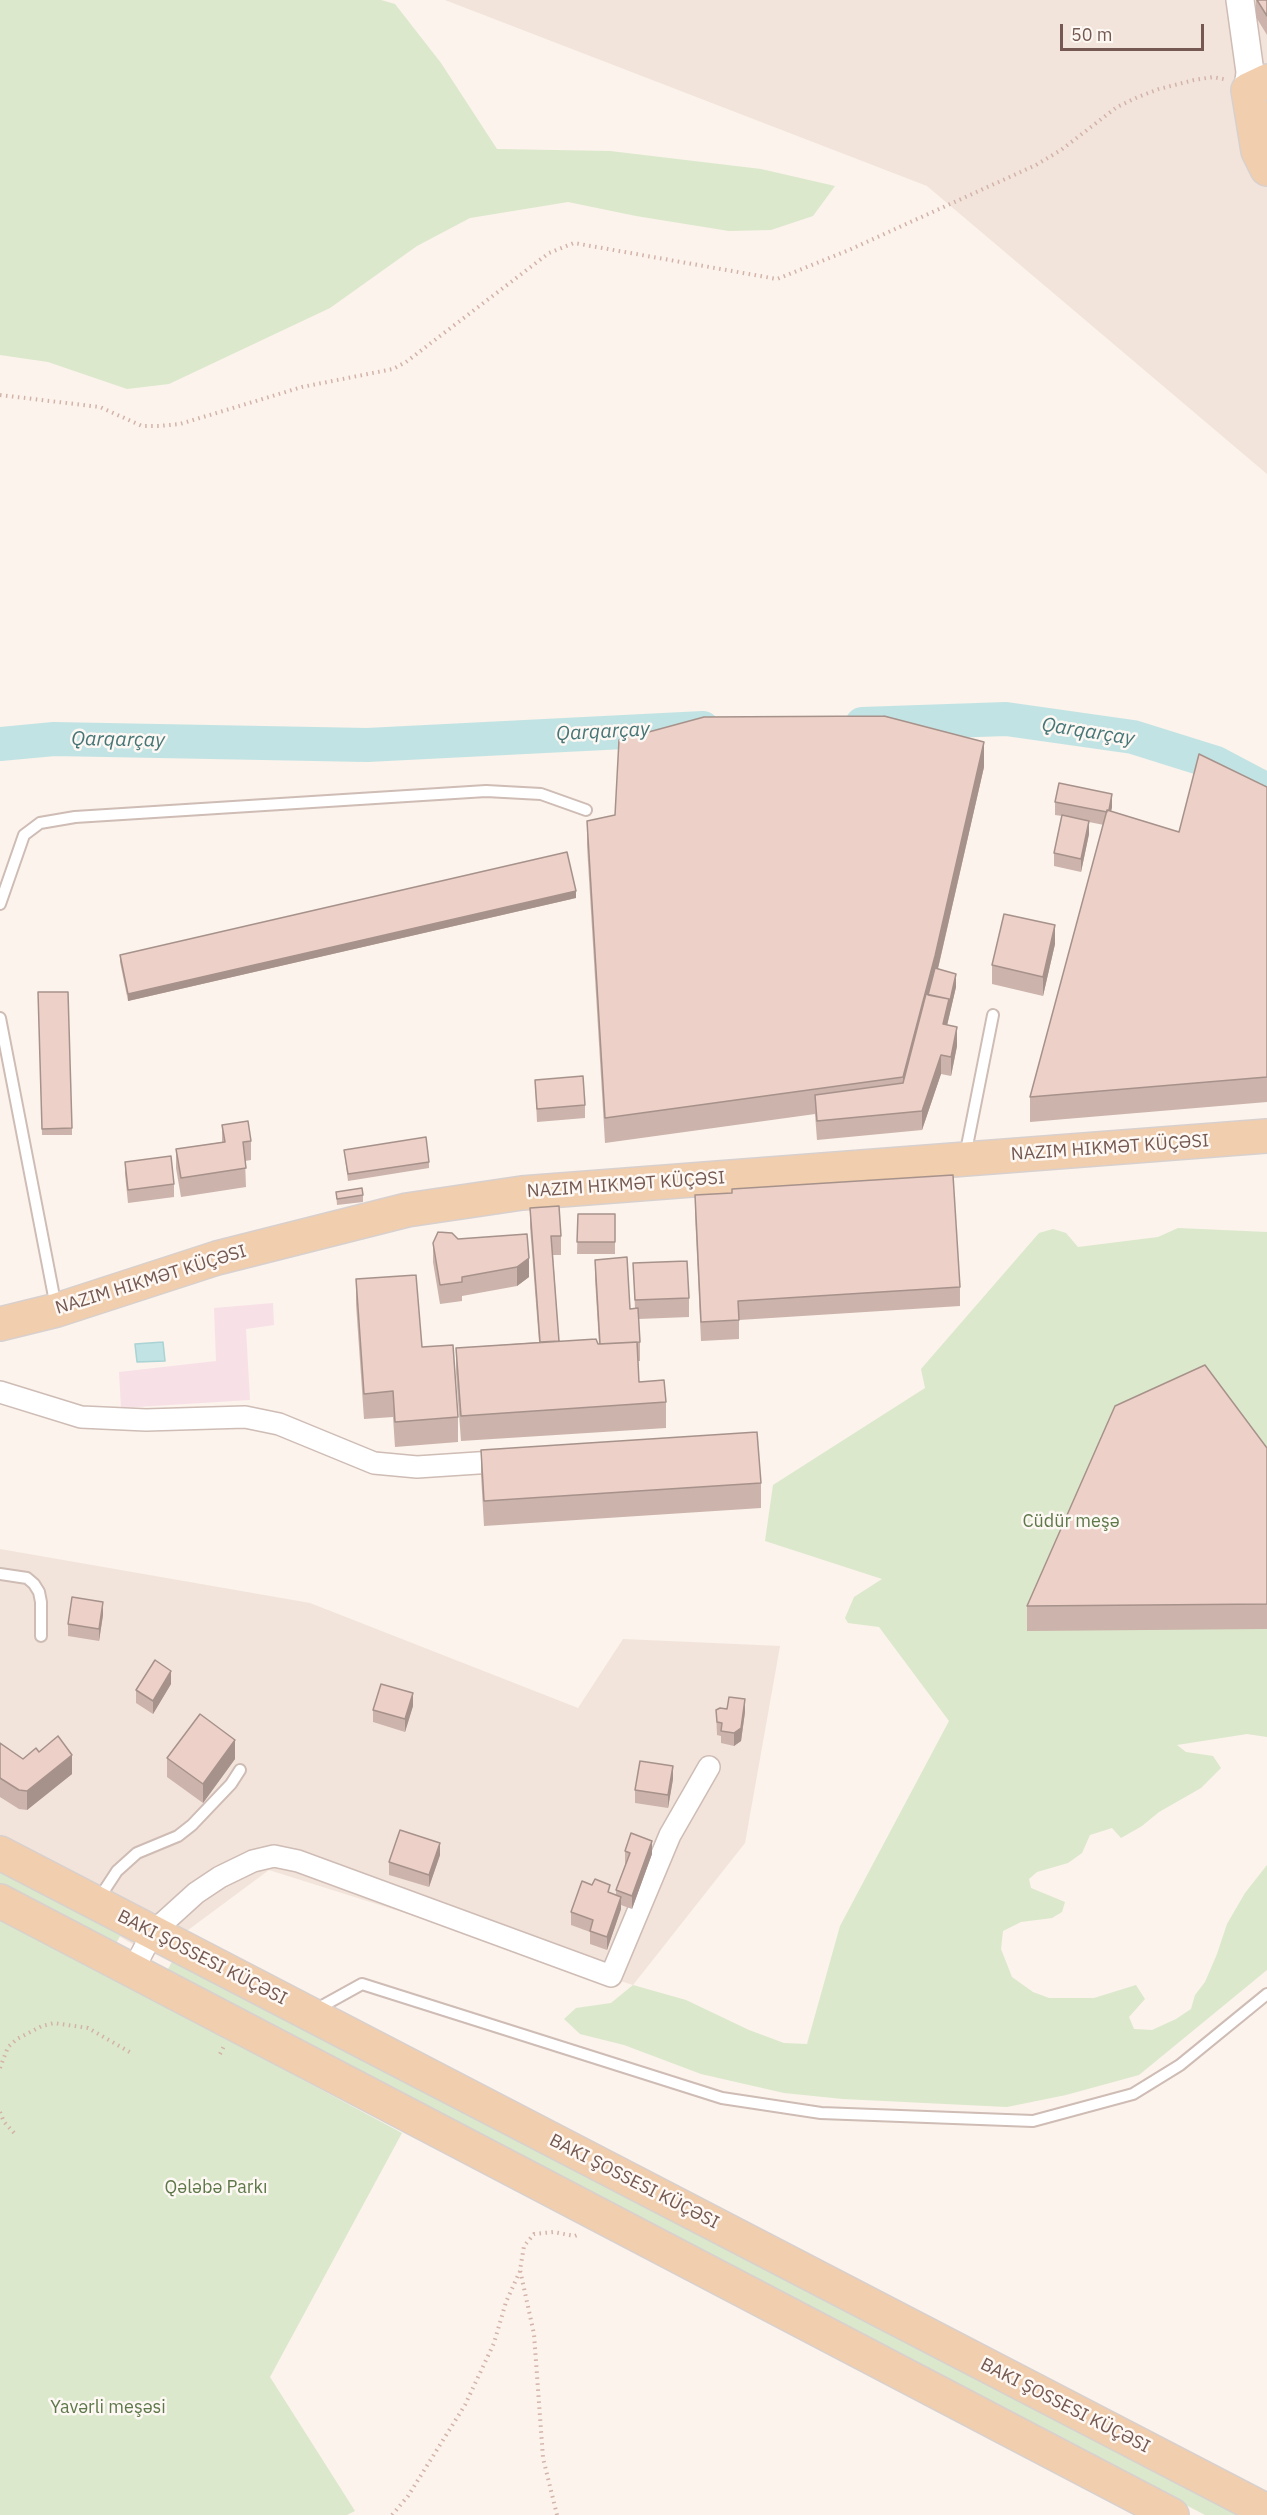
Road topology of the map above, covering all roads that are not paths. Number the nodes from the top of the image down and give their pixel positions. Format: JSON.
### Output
{"nodes":[{"id":1,"x":1240,"y":0,"type":"edge"},
{"id":2,"x":1258,"y":86,"type":"edge"},
{"id":3,"x":1267,"y":169,"type":"edge"},
{"id":4,"x":586,"y":810,"type":"dead end"},
{"id":5,"x":0,"y":904,"type":"edge"},
{"id":6,"x":993,"y":1015,"type":"dead end"},
{"id":7,"x":0,"y":1018,"type":"edge"},
{"id":8,"x":2,"y":1042,"type":"edge"},
{"id":9,"x":1267,"y":1136,"type":"edge"},
{"id":10,"x":964,"y":1159,"type":"junction"},
{"id":11,"x":57,"y":1310,"type":"junction"},
{"id":12,"x":0,"y":1324,"type":"edge"},
{"id":13,"x":0,"y":1392,"type":"edge"},
{"id":14,"x":523,"y":1460,"type":"edge"},
{"id":15,"x":0,"y":1574,"type":"edge"},
{"id":16,"x":41,"y":1636,"type":"dead end"},
{"id":17,"x":709,"y":1767,"type":"dead end"},
{"id":18,"x":240,"y":1770,"type":"dead end"},
{"id":19,"x":0,"y":1853,"type":"edge"},
{"id":20,"x":0,"y":1902,"type":"edge"},
{"id":21,"x":96,"y":1902,"type":"junction"},
{"id":22,"x":153,"y":1932,"type":"junction"},
{"id":23,"x":133,"y":1970,"type":"junction"},
{"id":24,"x":1267,"y":1994,"type":"edge"},
{"id":25,"x":310,"y":2013,"type":"junction"},
{"id":26,"x":1267,"y":2511,"type":"edge"},
{"id":27,"x":1172,"y":2515,"type":"edge"}],
"edges":[{"from":1,"to":2,"type":"street"},
{"from":2,"to":3,"type":"main road"},
{"from":4,"to":5,"type":"lane"},
{"from":6,"to":10,"type":"lane"},
{"from":7,"to":8,"type":"lane"},
{"from":8,"to":11,"type":"lane"},
{"from":9,"to":10,"type":"main road","name":"NAZIM HIKMƏT KÜÇƏSI"},
{"from":10,"to":11,"type":"main road","name":"NAZIM HIKMƏT KÜÇƏSI"},
{"from":11,"to":12,"type":"main road","name":"NAZIM HIKMƏT KÜÇƏSI"},
{"from":13,"to":14,"type":"street"},
{"from":15,"to":16,"type":"lane"},
{"from":17,"to":22,"type":"street"},
{"from":18,"to":21,"type":"lane"},
{"from":19,"to":21,"type":"main road"},
{"from":20,"to":23,"type":"main road"},
{"from":21,"to":22,"type":"main road"},
{"from":22,"to":23,"type":"street"},
{"from":22,"to":25,"type":"main road"},
{"from":23,"to":27,"type":"main road"},
{"from":24,"to":25,"type":"lane"},
{"from":25,"to":26,"type":"main road"}]}
